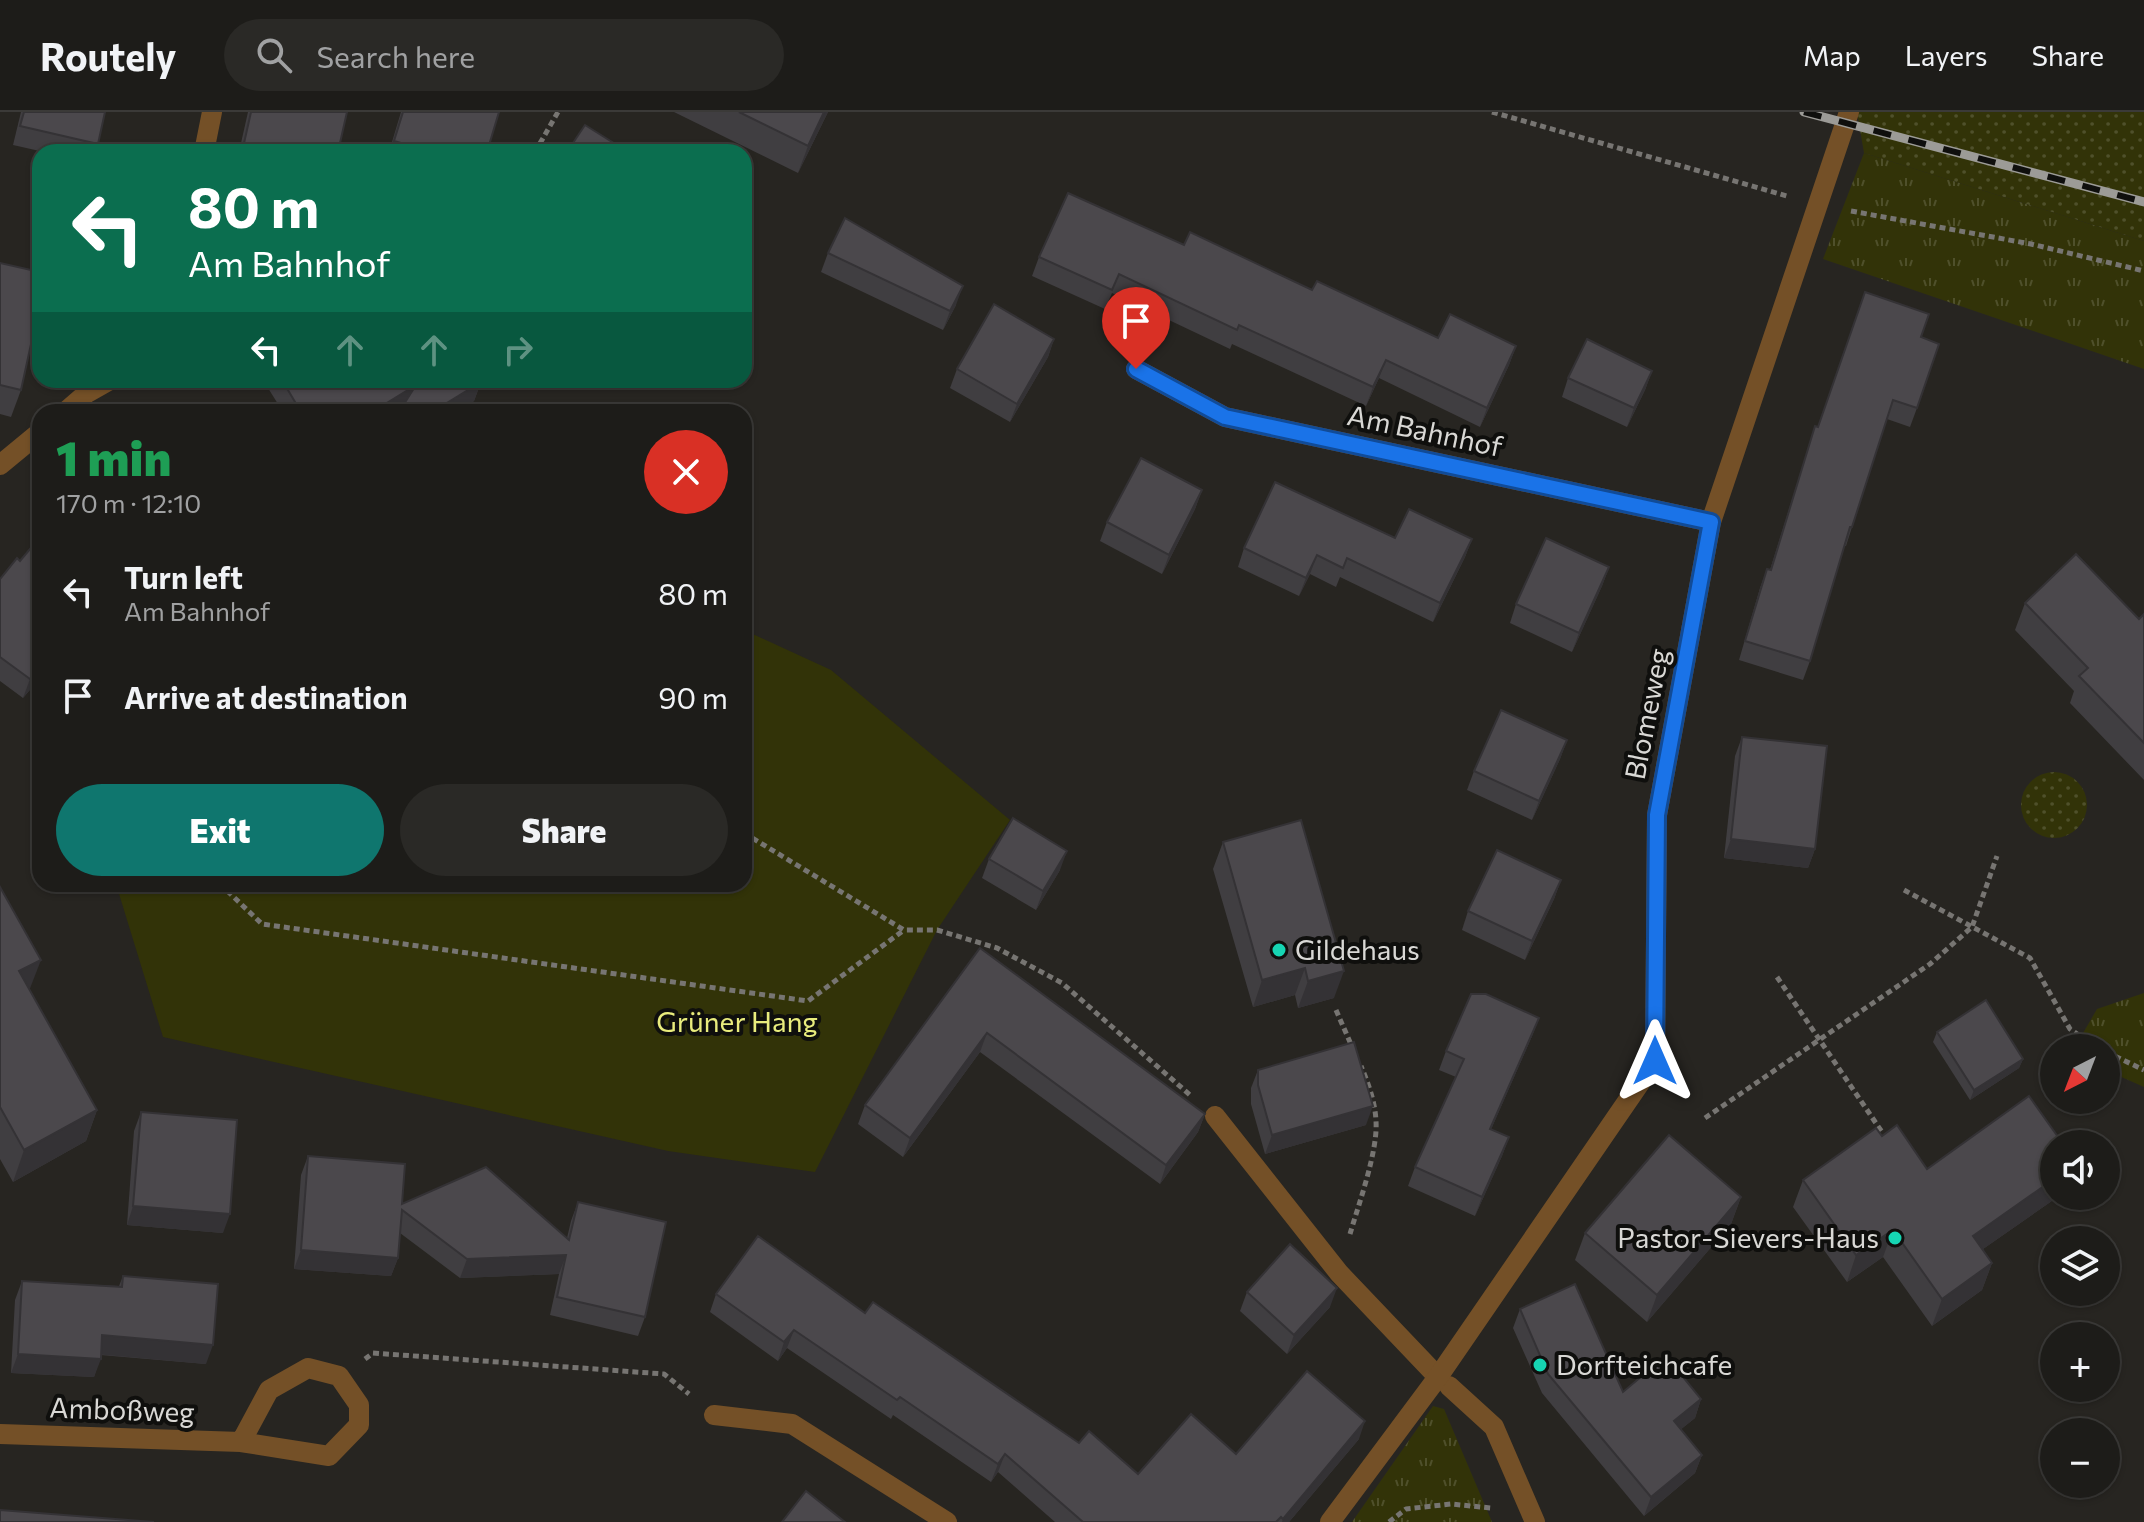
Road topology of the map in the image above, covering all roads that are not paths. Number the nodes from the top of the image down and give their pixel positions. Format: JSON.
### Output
{"nodes":[{"id":1,"x":212,"y":112,"type":"edge"},
{"id":2,"x":1849,"y":112,"type":"edge"},
{"id":3,"x":206,"y":144,"type":"edge"},
{"id":4,"x":1136,"y":369,"type":"dead end"},
{"id":5,"x":96,"y":388,"type":"edge"},
{"id":6,"x":74,"y":404,"type":"edge"},
{"id":7,"x":32,"y":439,"type":"edge"},
{"id":8,"x":0,"y":465,"type":"edge"},
{"id":9,"x":1711,"y":522,"type":"junction"},
{"id":10,"x":1215,"y":1116,"type":"road end"},
{"id":11,"x":1444,"y":1382,"type":"junction"},
{"id":12,"x":714,"y":1415,"type":"dead end"},
{"id":13,"x":0,"y":1434,"type":"edge"},
{"id":14,"x":241,"y":1442,"type":"junction"},
{"id":15,"x":1533,"y":1517,"type":"edge"},
{"id":16,"x":947,"y":1522,"type":"edge"},
{"id":17,"x":1330,"y":1522,"type":"edge"}],
"edges":[{"from":1,"to":3,"type":"street"},
{"from":2,"to":9,"type":"street","name":"Blomeweg"},
{"from":4,"to":9,"type":"street","name":"Am Bahnhof"},
{"from":5,"to":6,"type":"street"},
{"from":7,"to":8,"type":"street"},
{"from":9,"to":11,"type":"street","name":"Blomeweg"},
{"from":10,"to":11,"type":"street"},
{"from":11,"to":15,"type":"street"},
{"from":11,"to":17,"type":"street","name":"Blomeweg"},
{"from":12,"to":16,"type":"street"},
{"from":13,"to":14,"type":"street","name":"Amboßweg"},
{"from":14,"to":14,"type":"street","name":"Amboßweg"}]}
